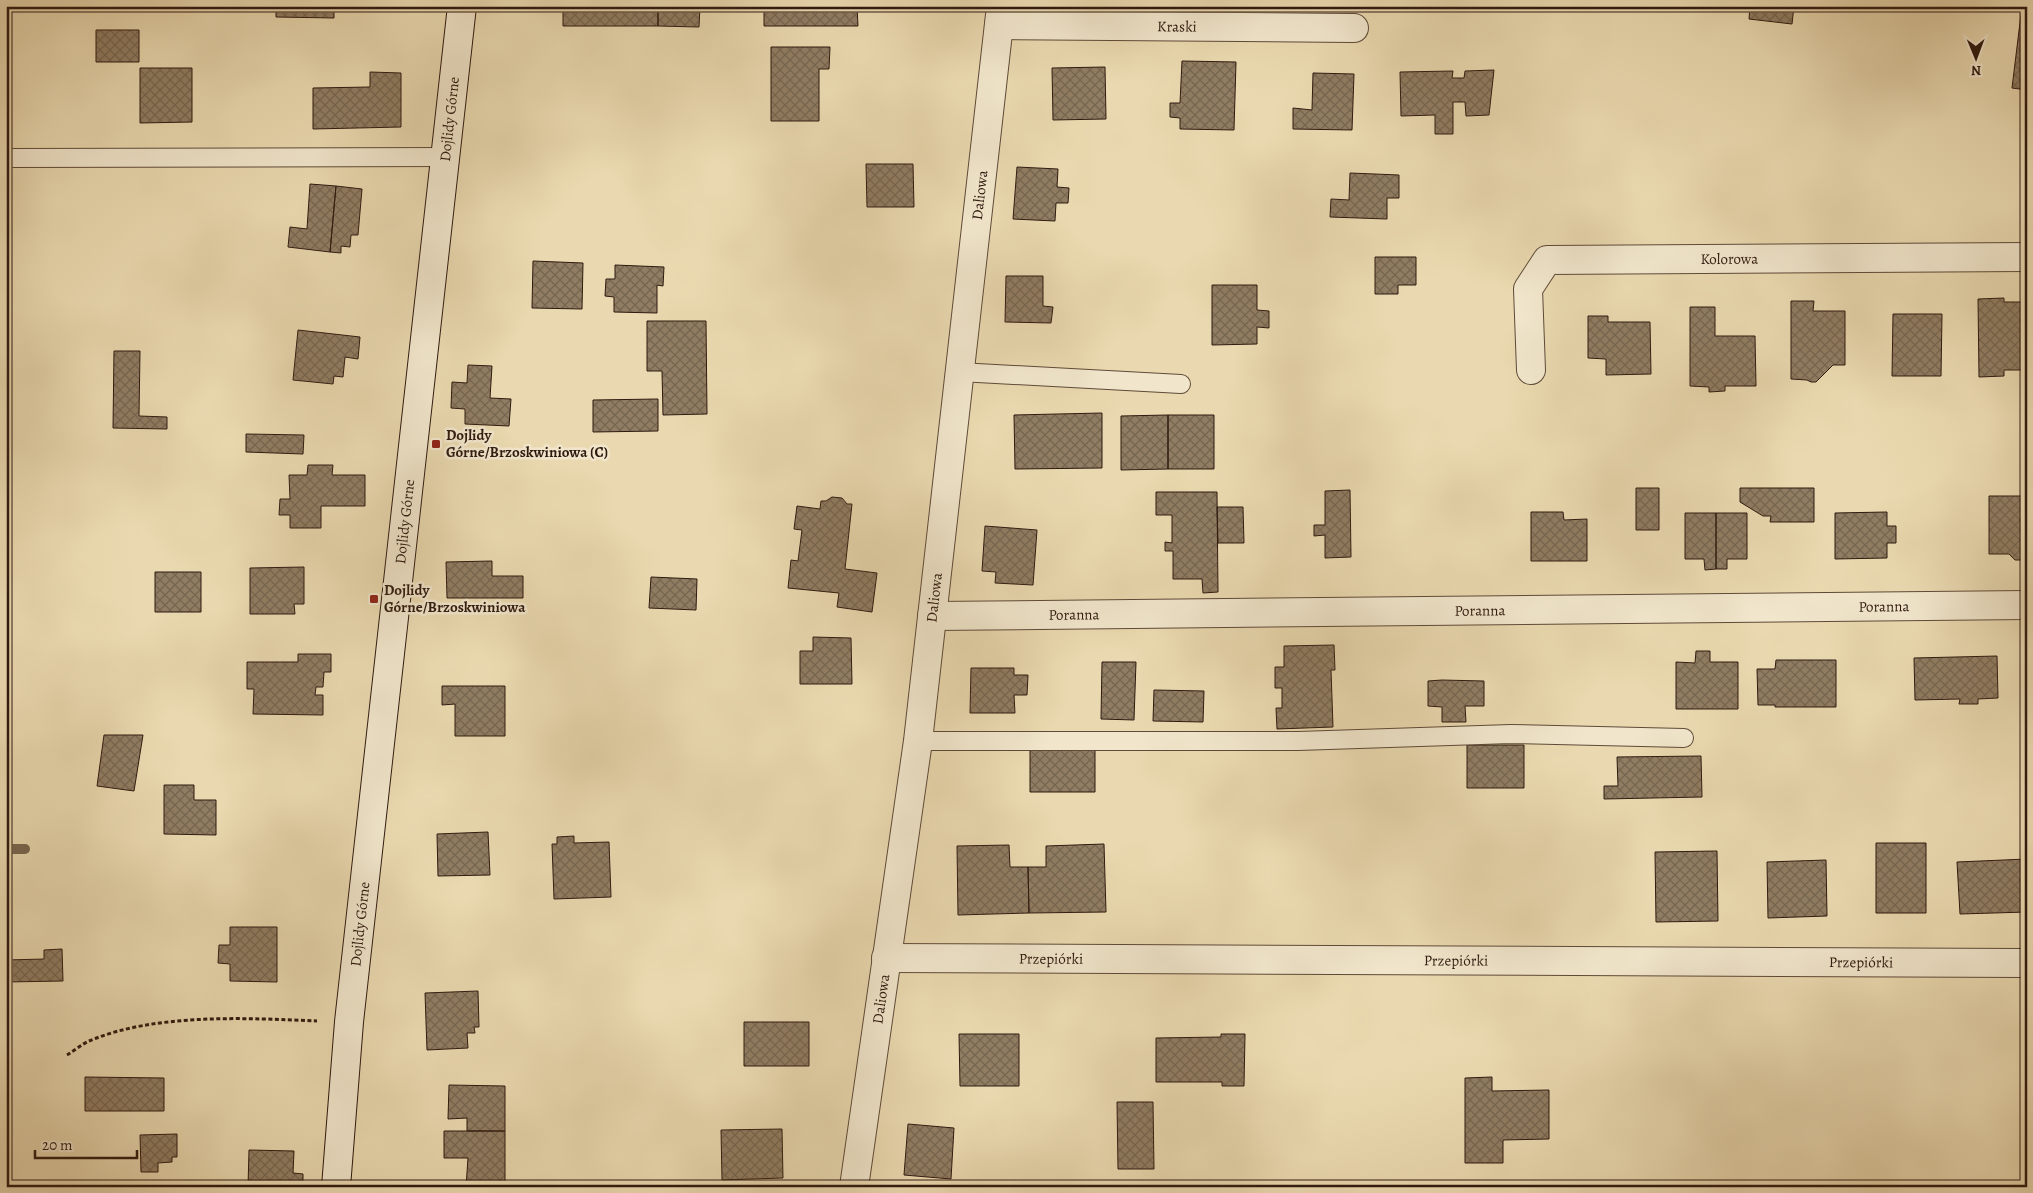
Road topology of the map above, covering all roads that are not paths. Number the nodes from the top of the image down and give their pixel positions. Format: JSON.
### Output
{"nodes":[{"id":1,"x":462,"y":6,"type":"edge"},
{"id":2,"x":1000,"y":16,"type":"edge"},
{"id":3,"x":1354,"y":28,"type":"dead end"},
{"id":4,"x":446,"y":157,"type":"junction"},
{"id":5,"x":6,"y":158,"type":"edge"},
{"id":6,"x":2027,"y":257,"type":"edge"},
{"id":7,"x":1531,"y":370,"type":"dead end"},
{"id":8,"x":959,"y":372,"type":"junction"},
{"id":9,"x":1181,"y":384,"type":"dead end"},
{"id":10,"x":2027,"y":605,"type":"edge"},
{"id":11,"x":932,"y":616,"type":"junction"},
{"id":12,"x":1684,"y":738,"type":"dead end"},
{"id":13,"x":918,"y":741,"type":"junction"},
{"id":14,"x":886,"y":958,"type":"junction"},
{"id":15,"x":2027,"y":963,"type":"edge"},
{"id":16,"x":336,"y":1187,"type":"edge"},
{"id":17,"x":854,"y":1187,"type":"edge"}],
"edges":[{"from":1,"to":4,"type":"street","name":"Dojlidy Górne"},
{"from":2,"to":3,"type":"street","name":"Kraski"},
{"from":2,"to":8,"type":"street","name":"Daliowa"},
{"from":4,"to":5,"type":"lane"},
{"from":4,"to":16,"type":"street","name":"Dojlidy Górne"},
{"from":6,"to":7,"type":"street","name":"Kolorowa"},
{"from":8,"to":9,"type":"lane"},
{"from":8,"to":11,"type":"street","name":"Daliowa"},
{"from":10,"to":11,"type":"street","name":"Poranna"},
{"from":11,"to":13,"type":"street","name":"Daliowa"},
{"from":12,"to":13,"type":"lane"},
{"from":13,"to":14,"type":"street","name":"Daliowa"},
{"from":14,"to":15,"type":"street","name":"Przepiórki"},
{"from":14,"to":17,"type":"street","name":"Daliowa"}]}
